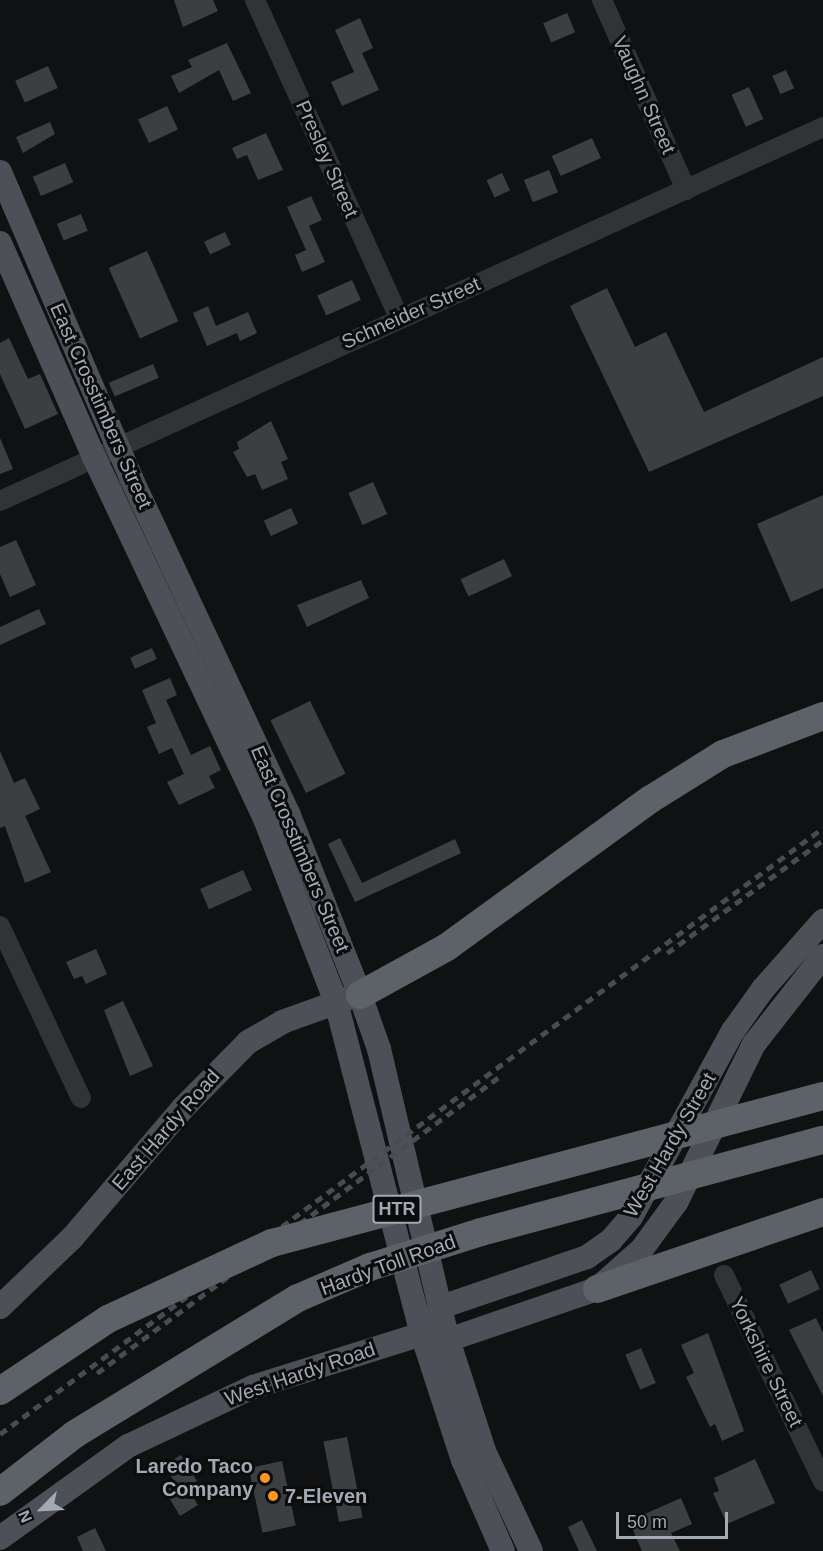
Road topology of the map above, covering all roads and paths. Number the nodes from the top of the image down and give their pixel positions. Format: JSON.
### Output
{"nodes":[{"id":1,"x":255,"y":0,"type":"edge"},
{"id":2,"x":602,"y":0,"type":"edge"},
{"id":3,"x":823,"y":127,"type":"edge"},
{"id":4,"x":0,"y":172,"type":"edge"},
{"id":5,"x":686,"y":190,"type":"junction"},
{"id":6,"x":0,"y":243,"type":"edge"},
{"id":7,"x":46,"y":278,"type":"junction"},
{"id":8,"x":20,"y":288,"type":"junction"},
{"id":9,"x":399,"y":318,"type":"junction"},
{"id":10,"x":117,"y":446,"type":"junction"},
{"id":11,"x":94,"y":457,"type":"junction"},
{"id":12,"x":0,"y":501,"type":"edge"},
{"id":13,"x":219,"y":693,"type":"junction"},
{"id":14,"x":823,"y":716,"type":"edge"},
{"id":15,"x":288,"y":813,"type":"junction"},
{"id":16,"x":265,"y":819,"type":"junction"},
{"id":17,"x":823,"y":921,"type":"edge"},
{"id":18,"x":0,"y":926,"type":"edge"},
{"id":19,"x":823,"y":956,"type":"edge"},
{"id":20,"x":348,"y":998,"type":"junction"},
{"id":21,"x":823,"y":1096,"type":"edge"},
{"id":22,"x":81,"y":1098,"type":"dead end"},
{"id":23,"x":823,"y":1140,"type":"edge"},
{"id":24,"x":823,"y":1212,"type":"edge"},
{"id":25,"x":724,"y":1275,"type":"dead end"},
{"id":26,"x":597,"y":1289,"type":"junction"},
{"id":27,"x":441,"y":1306,"type":"junction"},
{"id":28,"x":0,"y":1307,"type":"edge"},
{"id":29,"x":422,"y":1335,"type":"junction"},
{"id":30,"x":448,"y":1340,"type":"junction"},
{"id":31,"x":0,"y":1391,"type":"edge"},
{"id":32,"x":823,"y":1482,"type":"edge"},
{"id":33,"x":0,"y":1492,"type":"edge"},
{"id":34,"x":511,"y":1507,"type":"junction"},
{"id":35,"x":487,"y":1515,"type":"junction"},
{"id":36,"x":0,"y":1538,"type":"edge"},
{"id":37,"x":503,"y":1551,"type":"edge"},
{"id":38,"x":531,"y":1551,"type":"edge"}],
"edges":[{"from":1,"to":9,"type":"street","name":"Presley Street"},
{"from":2,"to":5,"type":"street","name":"Vaughn Street"},
{"from":3,"to":5,"type":"street","name":"Schneider Street"},
{"from":4,"to":7,"type":"main road","name":"East Crosstimbers Street"},
{"from":5,"to":9,"type":"street","name":"Schneider Street"},
{"from":6,"to":8,"type":"main road","name":"East Crosstimbers Street"},
{"from":7,"to":8,"type":"main road"},
{"from":7,"to":10,"type":"main road","name":"East Crosstimbers Street"},
{"from":8,"to":11,"type":"main road","name":"East Crosstimbers Street"},
{"from":9,"to":10,"type":"street","name":"Schneider Street"},
{"from":10,"to":11,"type":"street","name":"Schneider Street"},
{"from":10,"to":13,"type":"main road","name":"East Crosstimbers Street"},
{"from":11,"to":12,"type":"street","name":"Schneider Street"},
{"from":11,"to":13,"type":"main road","name":"East Crosstimbers Street"},
{"from":13,"to":15,"type":"main road","name":"East Crosstimbers Street"},
{"from":13,"to":16,"type":"main road","name":"East Crosstimbers Street"},
{"from":14,"to":20,"type":"highway"},
{"from":15,"to":16,"type":"main road"},
{"from":15,"to":20,"type":"main road","name":"East Crosstimbers Street"},
{"from":16,"to":20,"type":"main road","name":"East Crosstimbers Street"},
{"from":17,"to":27,"type":"main road","name":"West Hardy Street"},
{"from":18,"to":22,"type":"street"},
{"from":19,"to":26,"type":"main road","name":"West Hardy Street"},
{"from":20,"to":27,"type":"main road","name":"East Crosstimbers Street"},
{"from":20,"to":28,"type":"main road","name":"East Hardy Road"},
{"from":20,"to":29,"type":"main road","name":"East Crosstimbers Street"},
{"from":21,"to":31,"type":"highway","number":"HTR","bridge":true},
{"from":23,"to":33,"type":"highway","name":"Hardy Toll Road","number":"HTR","bridge":true},
{"from":24,"to":26,"type":"highway"},
{"from":25,"to":32,"type":"street","name":"Yorkshire Street"},
{"from":26,"to":30,"type":"main road","name":"West Hardy Street"},
{"from":27,"to":29,"type":"main road"},
{"from":27,"to":30,"type":"main road","name":"East Crosstimbers Street"},
{"from":29,"to":30,"type":"main road","name":"West Hardy Street"},
{"from":29,"to":35,"type":"main road","name":"East Crosstimbers Street"},
{"from":29,"to":36,"type":"main road","name":"West Hardy Road"},
{"from":30,"to":34,"type":"main road","name":"East Crosstimbers Street"},
{"from":34,"to":35,"type":"main road"},
{"from":34,"to":38,"type":"main road","name":"East Crosstimbers Street"},
{"from":35,"to":37,"type":"main road","name":"East Crosstimbers Street"}]}
